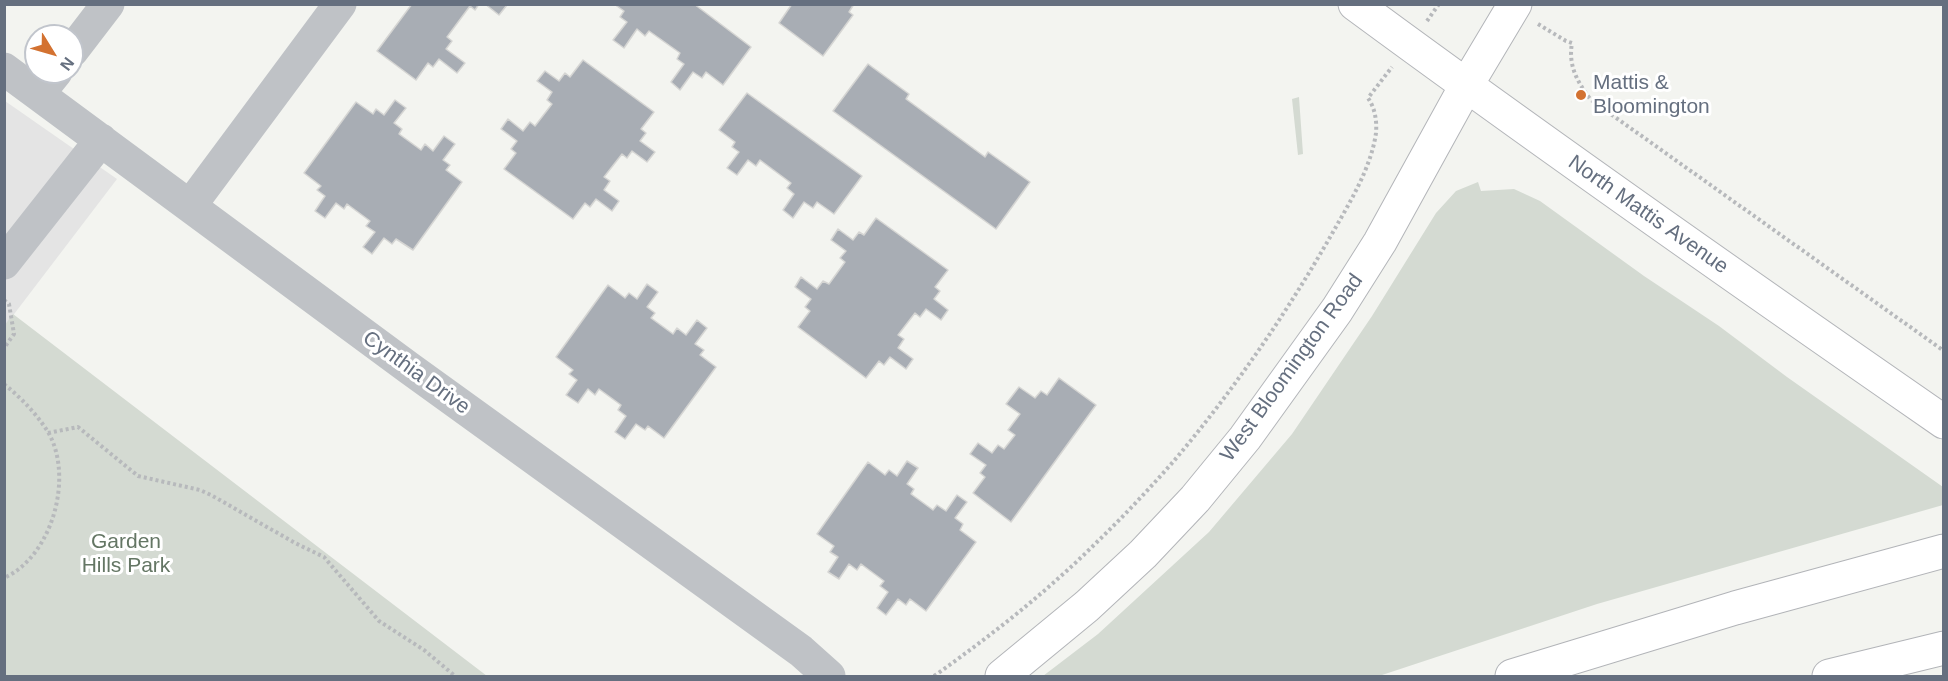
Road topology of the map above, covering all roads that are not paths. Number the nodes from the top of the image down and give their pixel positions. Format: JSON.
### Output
{"nodes":[{"id":1,"x":108,"y":4,"type":"edge"},
{"id":2,"x":340,"y":4,"type":"edge"},
{"id":3,"x":1355,"y":4,"type":"edge"},
{"id":4,"x":1515,"y":4,"type":"edge"},
{"id":5,"x":84,"y":35,"type":"edge"},
{"id":6,"x":4,"y":69,"type":"edge"},
{"id":7,"x":24,"y":76,"type":"edge"},
{"id":8,"x":48,"y":84,"type":"edge"},
{"id":9,"x":1466,"y":86,"type":"junction"},
{"id":10,"x":101,"y":140,"type":"junction"},
{"id":11,"x":190,"y":206,"type":"junction"},
{"id":12,"x":4,"y":263,"type":"edge"},
{"id":13,"x":1944,"y":422,"type":"edge"},
{"id":14,"x":1944,"y":551,"type":"edge"},
{"id":15,"x":1944,"y":648,"type":"edge"},
{"id":16,"x":829,"y":676,"type":"edge"},
{"id":17,"x":1002,"y":676,"type":"edge"},
{"id":18,"x":1512,"y":676,"type":"edge"},
{"id":19,"x":1828,"y":676,"type":"edge"}],
"edges":[{"from":1,"to":5,"type":"street"},
{"from":2,"to":11,"type":"street"},
{"from":3,"to":9,"type":"main road","name":"North Mattis Avenue"},
{"from":4,"to":9,"type":"main road","name":"West Bloomington Road"},
{"from":6,"to":7,"type":"street","name":"Cynthia Drive"},
{"from":8,"to":10,"type":"street","name":"Cynthia Drive"},
{"from":9,"to":13,"type":"main road","name":"North Mattis Avenue"},
{"from":9,"to":17,"type":"main road","name":"West Bloomington Road"},
{"from":10,"to":11,"type":"street","name":"Cynthia Drive"},
{"from":10,"to":12,"type":"street"},
{"from":11,"to":16,"type":"street","name":"Cynthia Drive"},
{"from":14,"to":18,"type":"main road"},
{"from":15,"to":19,"type":"main road"}]}
